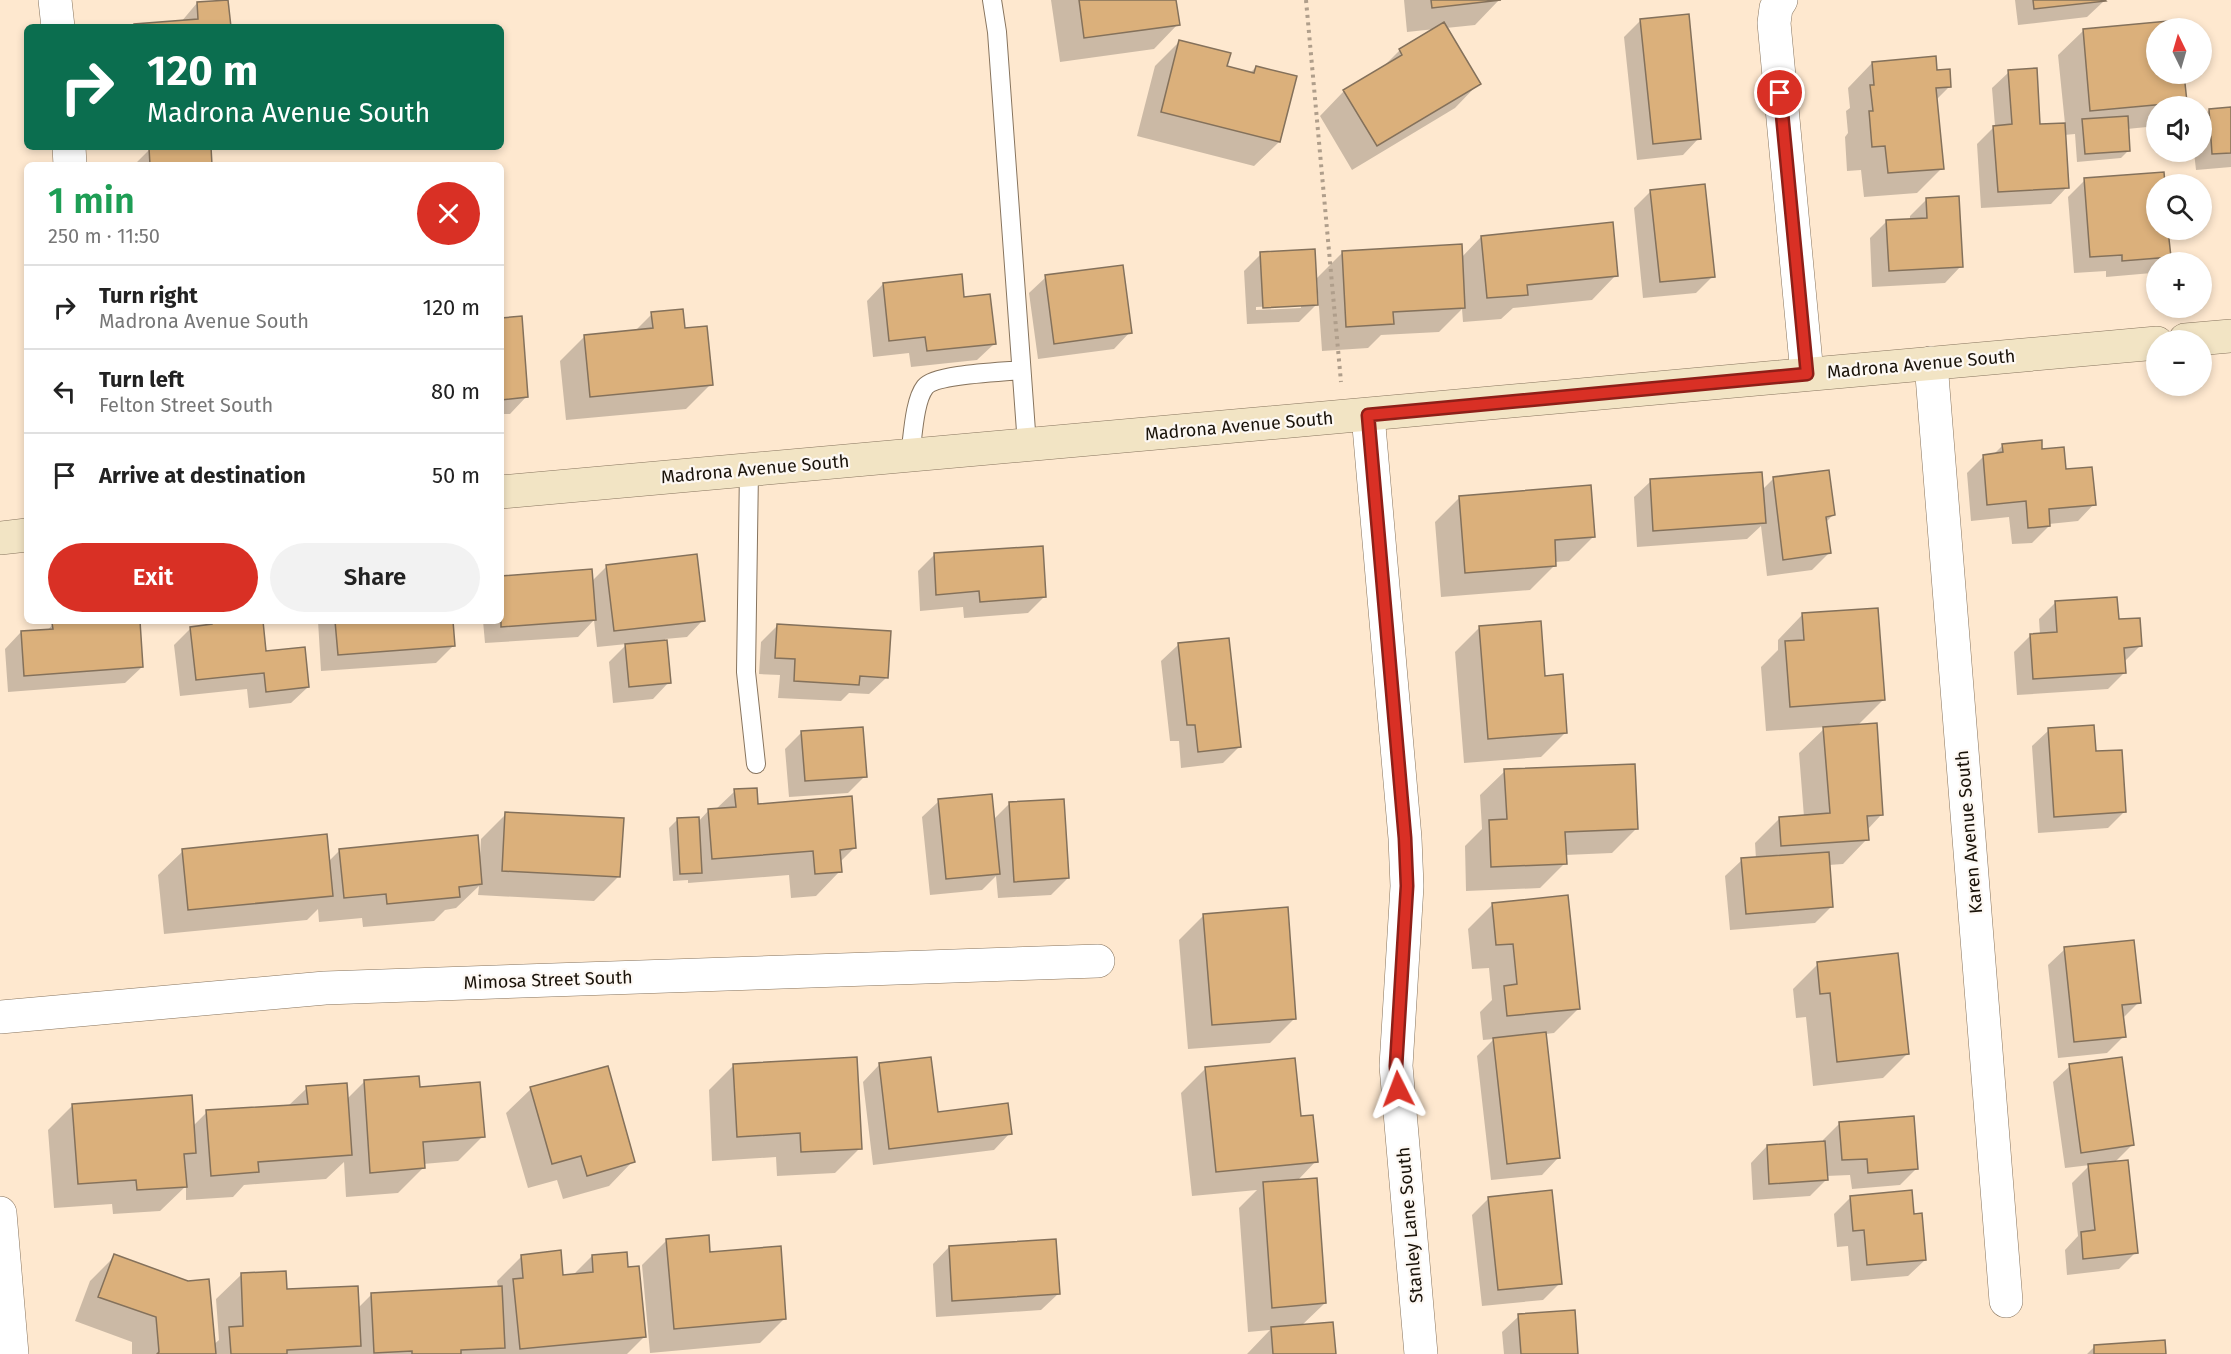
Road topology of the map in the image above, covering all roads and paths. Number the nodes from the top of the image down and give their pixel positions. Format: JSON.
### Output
{"nodes":[{"id":1,"x":55,"y":0,"type":"edge"},
{"id":2,"x":992,"y":0,"type":"edge"},
{"id":3,"x":1306,"y":0,"type":"edge"},
{"id":4,"x":1781,"y":0,"type":"edge"},
{"id":5,"x":58,"y":24,"type":"edge"},
{"id":6,"x":2231,"y":336,"type":"edge"},
{"id":7,"x":2212,"y":338,"type":"edge"},
{"id":8,"x":2146,"y":344,"type":"edge"},
{"id":9,"x":1931,"y":363,"type":"junction"},
{"id":10,"x":1021,"y":370,"type":"junction"},
{"id":11,"x":1807,"y":374,"type":"junction"},
{"id":12,"x":1356,"y":416,"type":"junction"},
{"id":13,"x":1027,"y":445,"type":"junction"},
{"id":14,"x":910,"y":455,"type":"junction"},
{"id":15,"x":749,"y":470,"type":"junction"},
{"id":16,"x":504,"y":492,"type":"edge"},
{"id":17,"x":24,"y":535,"type":"edge"},
{"id":18,"x":0,"y":538,"type":"edge"},
{"id":19,"x":756,"y":764,"type":"dead end"},
{"id":20,"x":1098,"y":961,"type":"dead end"},
{"id":21,"x":0,"y":1017,"type":"edge"},
{"id":22,"x":0,"y":1214,"type":"edge"},
{"id":23,"x":2006,"y":1301,"type":"dead end"},
{"id":24,"x":12,"y":1354,"type":"edge"},
{"id":25,"x":1421,"y":1354,"type":"edge"}],
"edges":[{"from":1,"to":5,"type":"street"},
{"from":2,"to":10,"type":"lane"},
{"from":3,"to":12,"type":"path"},
{"from":4,"to":11,"type":"street"},
{"from":6,"to":7,"type":"main road"},
{"from":8,"to":9,"type":"main road","name":"Madrona Avenue South"},
{"from":9,"to":11,"type":"main road","name":"Madrona Avenue South"},
{"from":9,"to":23,"type":"street","name":"Karen Avenue South"},
{"from":10,"to":13,"type":"lane"},
{"from":10,"to":14,"type":"lane"},
{"from":11,"to":12,"type":"main road","name":"Madrona Avenue South"},
{"from":12,"to":13,"type":"main road","name":"Madrona Avenue South"},
{"from":12,"to":25,"type":"street","name":"Stanley Lane South"},
{"from":13,"to":14,"type":"main road","name":"Madrona Avenue South"},
{"from":14,"to":15,"type":"main road","name":"Madrona Avenue South"},
{"from":15,"to":16,"type":"main road","name":"Madrona Avenue South"},
{"from":15,"to":19,"type":"lane"},
{"from":17,"to":18,"type":"main road"},
{"from":20,"to":21,"type":"street","name":"Mimosa Street South"},
{"from":22,"to":24,"type":"street"}]}
